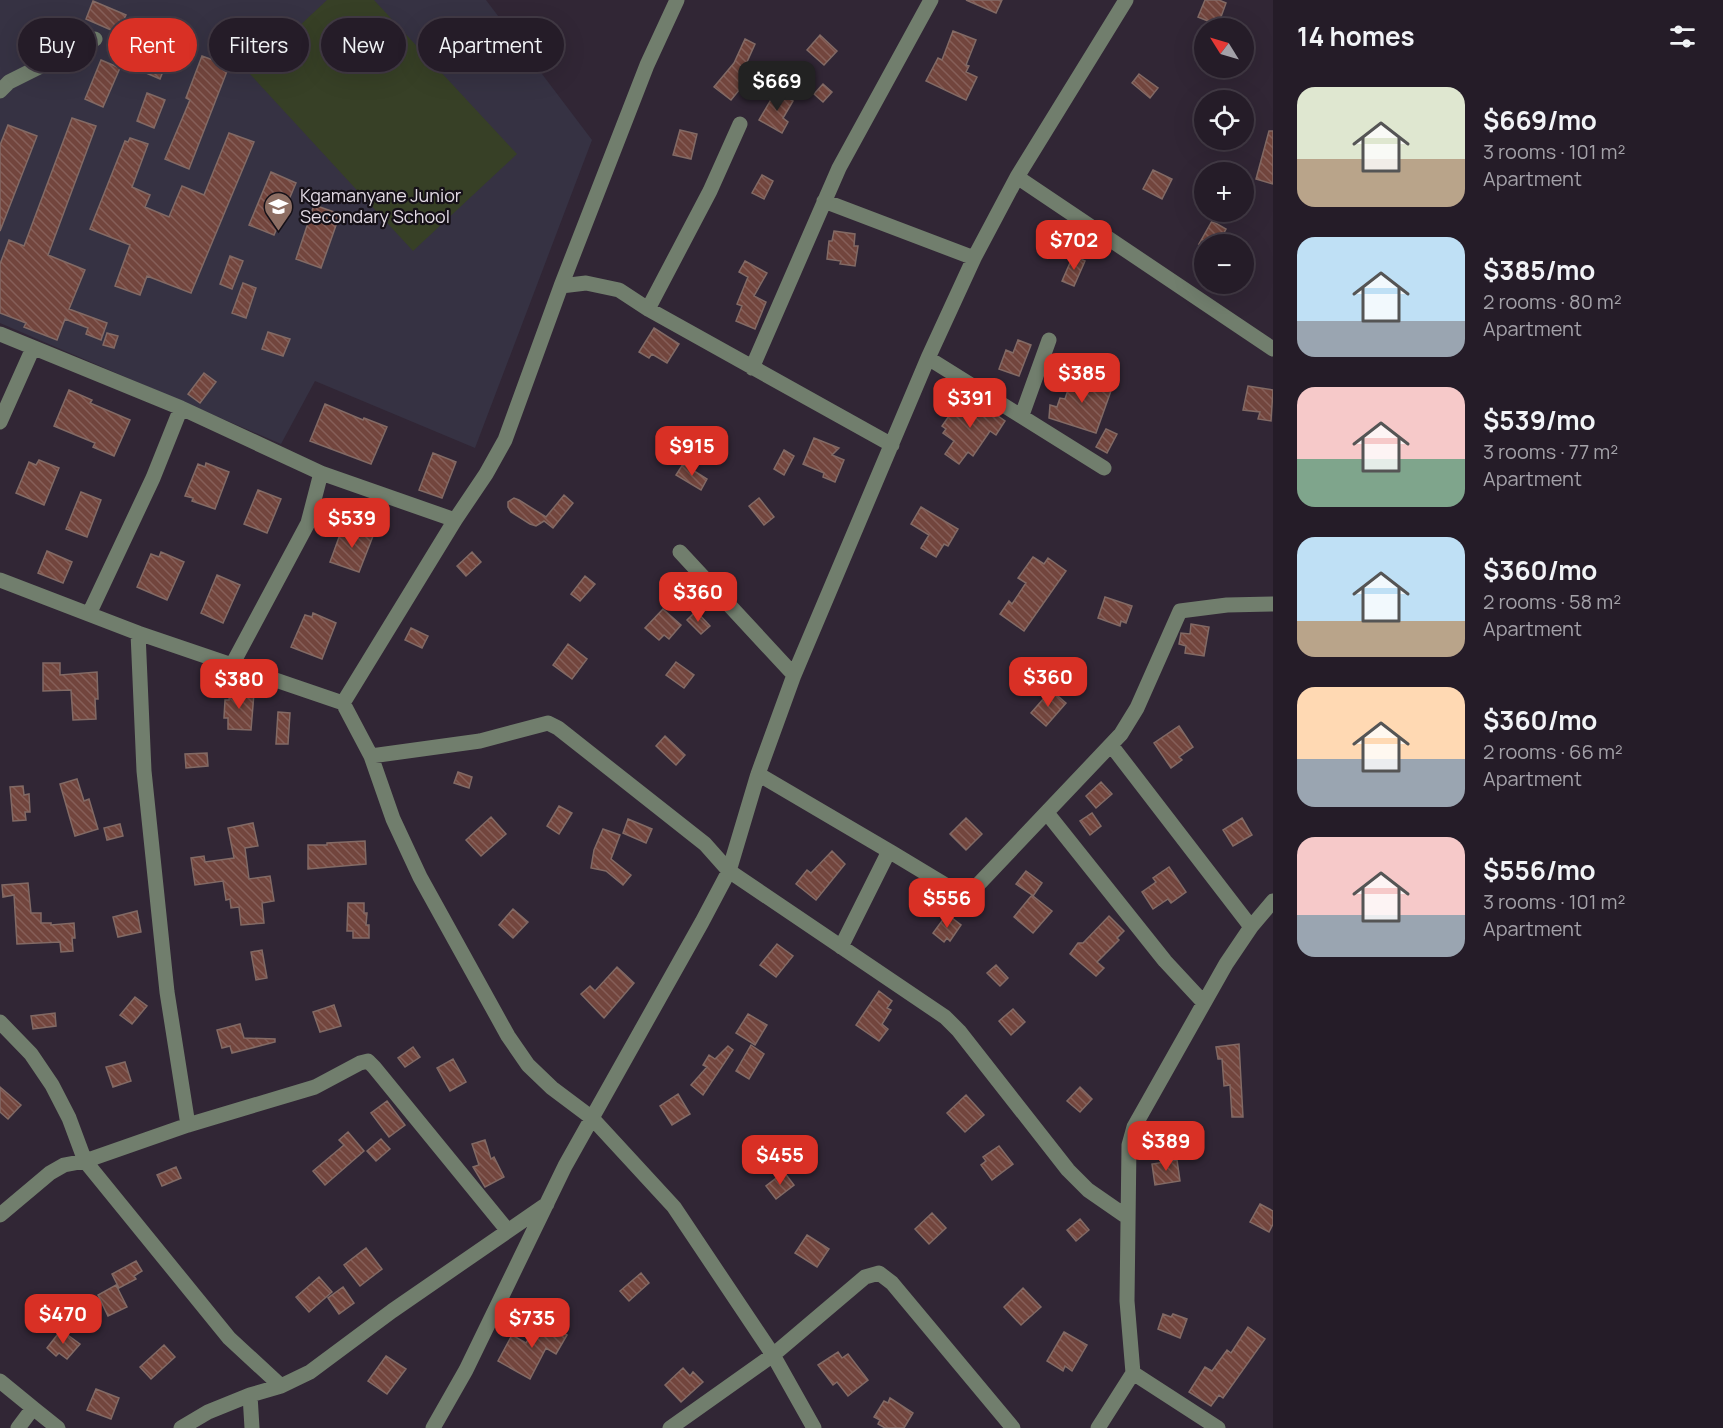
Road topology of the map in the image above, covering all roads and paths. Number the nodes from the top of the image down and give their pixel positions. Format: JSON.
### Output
{"nodes":[{"id":1,"x":677,"y":0,"type":"edge"},
{"id":2,"x":931,"y":0,"type":"edge"},
{"id":3,"x":1126,"y":0,"type":"edge"},
{"id":4,"x":29,"y":72,"type":"edge"},
{"id":5,"x":0,"y":91,"type":"edge"},
{"id":6,"x":740,"y":124,"type":"dead end"},
{"id":7,"x":1017,"y":177,"type":"junction"},
{"id":8,"x":824,"y":201,"type":"junction"},
{"id":9,"x":974,"y":258,"type":"junction"},
{"id":10,"x":561,"y":286,"type":"junction"},
{"id":11,"x":648,"y":309,"type":"junction"},
{"id":12,"x":0,"y":334,"type":"edge"},
{"id":13,"x":1049,"y":340,"type":"dead end"},
{"id":14,"x":33,"y":348,"type":"junction"},
{"id":15,"x":1273,"y":349,"type":"edge"},
{"id":16,"x":928,"y":358,"type":"junction"},
{"id":17,"x":753,"y":368,"type":"junction"},
{"id":18,"x":181,"y":408,"type":"junction"},
{"id":19,"x":1022,"y":415,"type":"junction"},
{"id":20,"x":0,"y":422,"type":"edge"},
{"id":21,"x":892,"y":445,"type":"junction"},
{"id":22,"x":1104,"y":468,"type":"dead end"},
{"id":23,"x":321,"y":472,"type":"junction"},
{"id":24,"x":455,"y":520,"type":"junction"},
{"id":25,"x":680,"y":552,"type":"dead end"},
{"id":26,"x":0,"y":580,"type":"edge"},
{"id":27,"x":1273,"y":604,"type":"edge"},
{"id":28,"x":88,"y":614,"type":"junction"},
{"id":29,"x":138,"y":633,"type":"junction"},
{"id":30,"x":232,"y":664,"type":"junction"},
{"id":31,"x":794,"y":675,"type":"junction"},
{"id":32,"x":342,"y":703,"type":"junction"},
{"id":33,"x":1111,"y":745,"type":"junction"},
{"id":34,"x":371,"y":756,"type":"junction"},
{"id":35,"x":758,"y":774,"type":"junction"},
{"id":36,"x":1047,"y":813,"type":"junction"},
{"id":37,"x":889,"y":851,"type":"junction"},
{"id":38,"x":729,"y":871,"type":"junction"},
{"id":39,"x":1273,"y":901,"type":"edge"},
{"id":40,"x":1251,"y":927,"type":"junction"},
{"id":41,"x":841,"y":947,"type":"junction"},
{"id":42,"x":1204,"y":1003,"type":"junction"},
{"id":43,"x":1,"y":1025,"type":"edge"},
{"id":44,"x":592,"y":1118,"type":"junction"},
{"id":45,"x":188,"y":1125,"type":"junction"},
{"id":46,"x":85,"y":1161,"type":"junction"},
{"id":47,"x":548,"y":1203,"type":"junction"},
{"id":48,"x":0,"y":1215,"type":"edge"},
{"id":49,"x":1127,"y":1217,"type":"junction"},
{"id":50,"x":508,"y":1231,"type":"junction"},
{"id":51,"x":773,"y":1354,"type":"junction"},
{"id":52,"x":1133,"y":1373,"type":"junction"},
{"id":53,"x":0,"y":1381,"type":"edge"},
{"id":54,"x":281,"y":1386,"type":"junction"},
{"id":55,"x":250,"y":1395,"type":"junction"},
{"id":56,"x":33,"y":1408,"type":"junction"},
{"id":57,"x":436,"y":1426,"type":"edge"},
{"id":58,"x":18,"y":1428,"type":"edge"},
{"id":59,"x":58,"y":1428,"type":"edge"},
{"id":60,"x":181,"y":1428,"type":"edge"},
{"id":61,"x":252,"y":1428,"type":"edge"},
{"id":62,"x":670,"y":1428,"type":"edge"},
{"id":63,"x":813,"y":1428,"type":"edge"},
{"id":64,"x":1013,"y":1428,"type":"edge"},
{"id":65,"x":1098,"y":1428,"type":"edge"},
{"id":66,"x":1218,"y":1428,"type":"edge"}],
"edges":[{"from":1,"to":10,"type":"street"},
{"from":2,"to":8,"type":"street"},
{"from":3,"to":7,"type":"street"},
{"from":4,"to":5,"type":"street"},
{"from":6,"to":11,"type":"street"},
{"from":7,"to":9,"type":"street"},
{"from":7,"to":15,"type":"street"},
{"from":8,"to":9,"type":"street"},
{"from":8,"to":17,"type":"street"},
{"from":9,"to":16,"type":"street"},
{"from":10,"to":11,"type":"street"},
{"from":10,"to":24,"type":"street"},
{"from":11,"to":17,"type":"street"},
{"from":12,"to":14,"type":"street"},
{"from":13,"to":19,"type":"street"},
{"from":14,"to":18,"type":"street"},
{"from":14,"to":20,"type":"street"},
{"from":16,"to":19,"type":"street"},
{"from":16,"to":21,"type":"street"},
{"from":17,"to":21,"type":"street"},
{"from":18,"to":23,"type":"street"},
{"from":18,"to":28,"type":"street"},
{"from":19,"to":22,"type":"street"},
{"from":21,"to":31,"type":"street"},
{"from":23,"to":24,"type":"street"},
{"from":23,"to":30,"type":"street"},
{"from":24,"to":32,"type":"street"},
{"from":25,"to":31,"type":"street"},
{"from":26,"to":28,"type":"street"},
{"from":27,"to":33,"type":"street"},
{"from":28,"to":29,"type":"street"},
{"from":29,"to":30,"type":"street"},
{"from":29,"to":45,"type":"street"},
{"from":30,"to":32,"type":"street"},
{"from":31,"to":35,"type":"street"},
{"from":32,"to":34,"type":"street"},
{"from":33,"to":36,"type":"street"},
{"from":33,"to":40,"type":"street"},
{"from":34,"to":38,"type":"street"},
{"from":34,"to":44,"type":"street"},
{"from":35,"to":37,"type":"street"},
{"from":35,"to":38,"type":"street"},
{"from":36,"to":37,"type":"street"},
{"from":36,"to":42,"type":"street"},
{"from":37,"to":41,"type":"street"},
{"from":38,"to":41,"type":"street"},
{"from":38,"to":44,"type":"street"},
{"from":39,"to":40,"type":"street"},
{"from":40,"to":42,"type":"street"},
{"from":41,"to":49,"type":"street"},
{"from":42,"to":49,"type":"street"},
{"from":43,"to":46,"type":"street"},
{"from":44,"to":47,"type":"street"},
{"from":44,"to":51,"type":"street"},
{"from":45,"to":46,"type":"street"},
{"from":45,"to":50,"type":"street"},
{"from":46,"to":48,"type":"street"},
{"from":46,"to":54,"type":"street"},
{"from":47,"to":50,"type":"street"},
{"from":47,"to":57,"type":"street"},
{"from":49,"to":52,"type":"street"},
{"from":50,"to":54,"type":"street"},
{"from":51,"to":62,"type":"street"},
{"from":51,"to":63,"type":"street"},
{"from":51,"to":64,"type":"street"},
{"from":52,"to":65,"type":"street"},
{"from":52,"to":66,"type":"street"},
{"from":53,"to":56,"type":"street"},
{"from":54,"to":55,"type":"street"},
{"from":55,"to":60,"type":"street"},
{"from":55,"to":61,"type":"street"},
{"from":56,"to":58,"type":"street"},
{"from":56,"to":59,"type":"street"}]}
